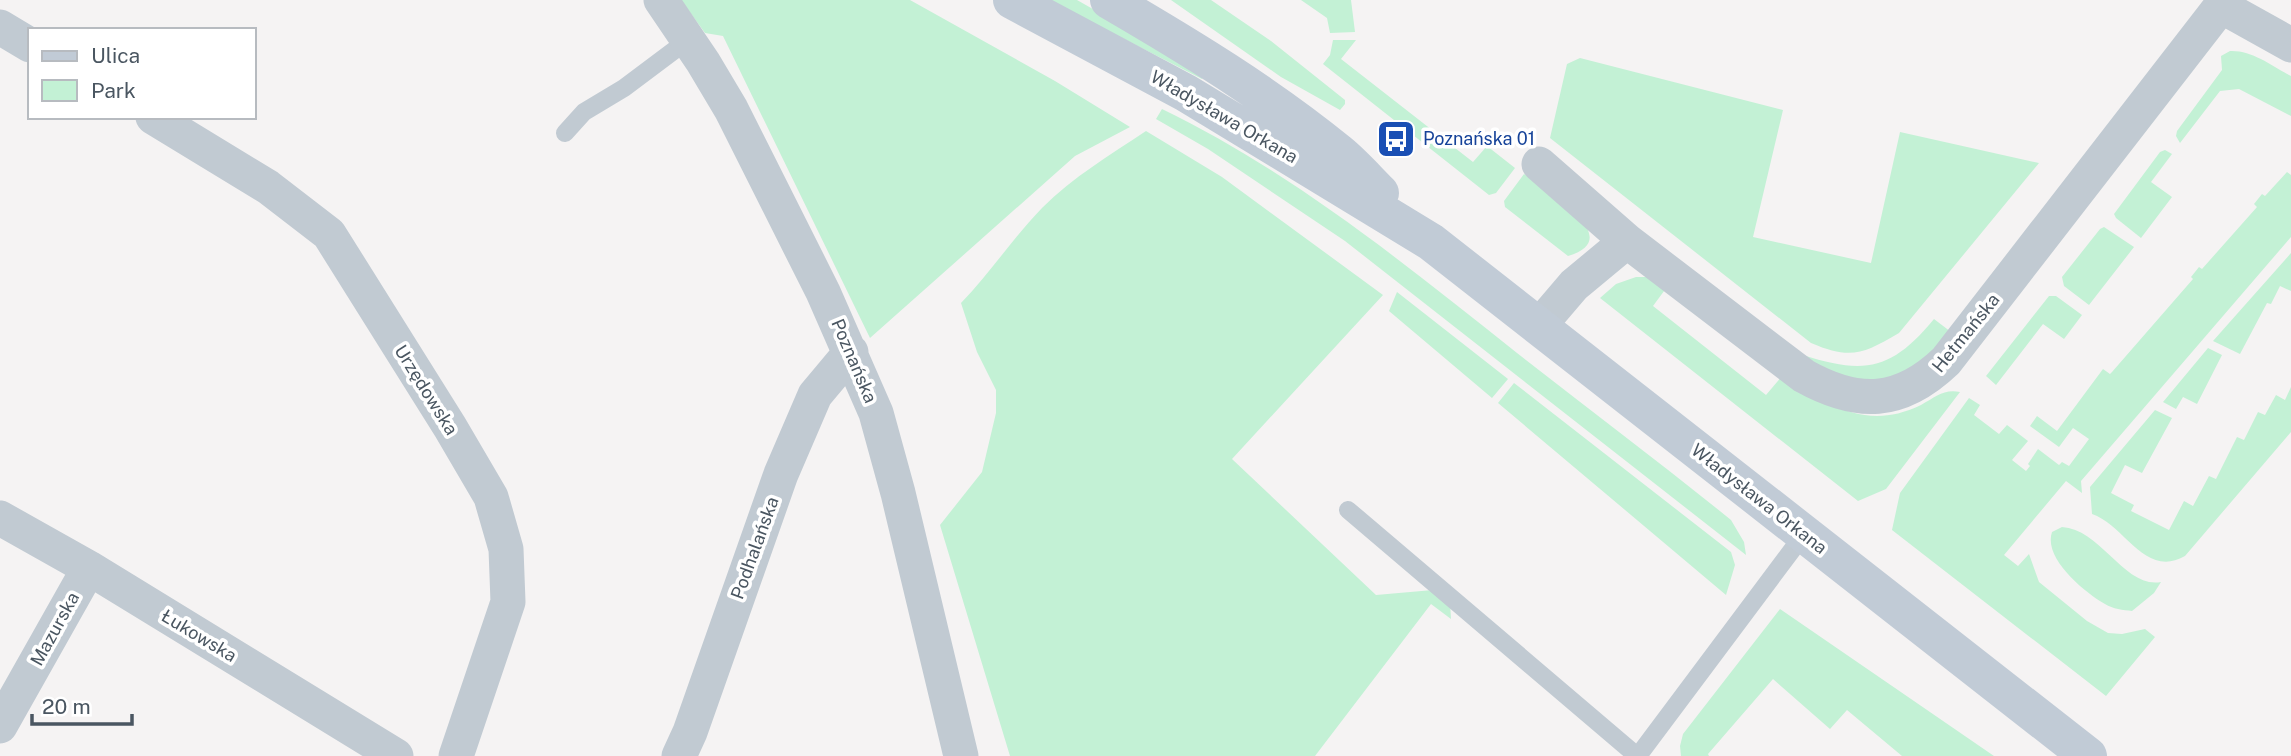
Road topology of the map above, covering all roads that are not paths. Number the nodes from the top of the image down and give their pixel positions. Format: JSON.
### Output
{"nodes":[{"id":1,"x":661,"y":0,"type":"edge"},
{"id":2,"x":1012,"y":0,"type":"edge"},
{"id":3,"x":1109,"y":0,"type":"edge"},
{"id":4,"x":2214,"y":3,"type":"edge"},
{"id":5,"x":0,"y":27,"type":"edge"},
{"id":6,"x":688,"y":40,"type":"junction"},
{"id":7,"x":28,"y":44,"type":"edge"},
{"id":8,"x":2291,"y":46,"type":"edge"},
{"id":9,"x":156,"y":119,"type":"edge"},
{"id":10,"x":565,"y":133,"type":"dead end"},
{"id":11,"x":1539,"y":164,"type":"dead end"},
{"id":12,"x":1627,"y":241,"type":"junction"},
{"id":13,"x":1431,"y":242,"type":"junction"},
{"id":14,"x":1539,"y":326,"type":"junction"},
{"id":15,"x":851,"y":352,"type":"junction"},
{"id":16,"x":1348,"y":510,"type":"dead end"},
{"id":17,"x":0,"y":518,"type":"edge"},
{"id":18,"x":1804,"y":534,"type":"junction"},
{"id":19,"x":89,"y":568,"type":"junction"},
{"id":20,"x":0,"y":726,"type":"edge"},
{"id":21,"x":1637,"y":755,"type":"edge"},
{"id":22,"x":396,"y":756,"type":"edge"},
{"id":23,"x":456,"y":756,"type":"edge"},
{"id":24,"x":679,"y":756,"type":"edge"},
{"id":25,"x":961,"y":756,"type":"edge"},
{"id":26,"x":2088,"y":756,"type":"edge"}],
"edges":[{"from":1,"to":6,"type":"street","name":"Poznańska"},
{"from":2,"to":13,"type":"street","name":"Władysława Orkana"},
{"from":3,"to":13,"type":"street","name":"Władysława Orkana"},
{"from":4,"to":8,"type":"street","name":"Hetmańska"},
{"from":4,"to":12,"type":"street","name":"Hetmańska"},
{"from":5,"to":7,"type":"street"},
{"from":6,"to":10,"type":"lane"},
{"from":6,"to":15,"type":"street","name":"Poznańska"},
{"from":9,"to":23,"type":"street","name":"Urzędowska"},
{"from":11,"to":12,"type":"street","name":"Hetmańska"},
{"from":12,"to":14,"type":"street"},
{"from":13,"to":14,"type":"street","name":"Władysława Orkana"},
{"from":14,"to":18,"type":"street","name":"Władysława Orkana"},
{"from":15,"to":24,"type":"street","name":"Podhalańska"},
{"from":15,"to":25,"type":"street","name":"Poznańska"},
{"from":16,"to":21,"type":"lane"},
{"from":17,"to":19,"type":"street","name":"Łukowska"},
{"from":18,"to":21,"type":"lane"},
{"from":18,"to":26,"type":"street","name":"Władysława Orkana"},
{"from":19,"to":20,"type":"street","name":"Mazurska"},
{"from":19,"to":22,"type":"street","name":"Łukowska"}]}
